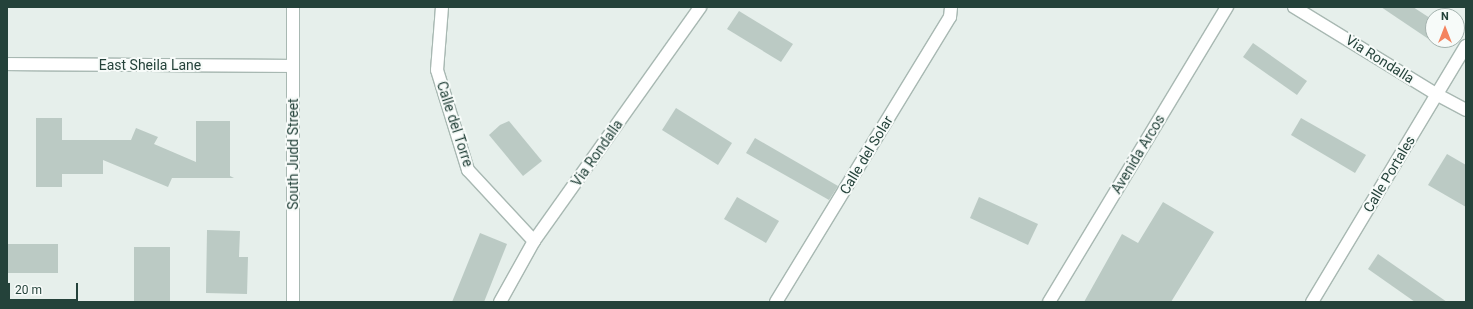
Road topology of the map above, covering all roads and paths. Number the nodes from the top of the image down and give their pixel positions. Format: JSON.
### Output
{"nodes":[{"id":1,"x":293,"y":7,"type":"edge"},
{"id":2,"x":442,"y":7,"type":"edge"},
{"id":3,"x":700,"y":7,"type":"edge"},
{"id":4,"x":951,"y":7,"type":"edge"},
{"id":5,"x":1228,"y":7,"type":"edge"},
{"id":6,"x":1294,"y":7,"type":"edge"},
{"id":7,"x":1466,"y":46,"type":"edge"},
{"id":8,"x":7,"y":64,"type":"edge"},
{"id":9,"x":293,"y":66,"type":"junction"},
{"id":10,"x":1436,"y":94,"type":"junction"},
{"id":11,"x":1466,"y":110,"type":"edge"},
{"id":12,"x":534,"y":241,"type":"junction"},
{"id":13,"x":293,"y":302,"type":"edge"},
{"id":14,"x":500,"y":302,"type":"edge"},
{"id":15,"x":776,"y":302,"type":"edge"},
{"id":16,"x":1049,"y":302,"type":"edge"},
{"id":17,"x":1312,"y":302,"type":"edge"}],
"edges":[{"from":1,"to":9,"type":"street","name":"South Judd Street"},
{"from":2,"to":12,"type":"street","name":"Calle del Torre"},
{"from":3,"to":12,"type":"street","name":"Via Rondalla"},
{"from":4,"to":15,"type":"street","name":"Calle del Solar"},
{"from":5,"to":16,"type":"street","name":"Avenida Arcos"},
{"from":6,"to":10,"type":"street","name":"Via Rondalla"},
{"from":7,"to":10,"type":"street","name":"Calle Portales"},
{"from":8,"to":9,"type":"street","name":"East Sheila Lane"},
{"from":9,"to":13,"type":"street","name":"South Judd Street"},
{"from":10,"to":11,"type":"street","name":"Via Rondalla"},
{"from":10,"to":17,"type":"street","name":"Calle Portales"},
{"from":12,"to":14,"type":"street","name":"Via Rondalla"}]}
